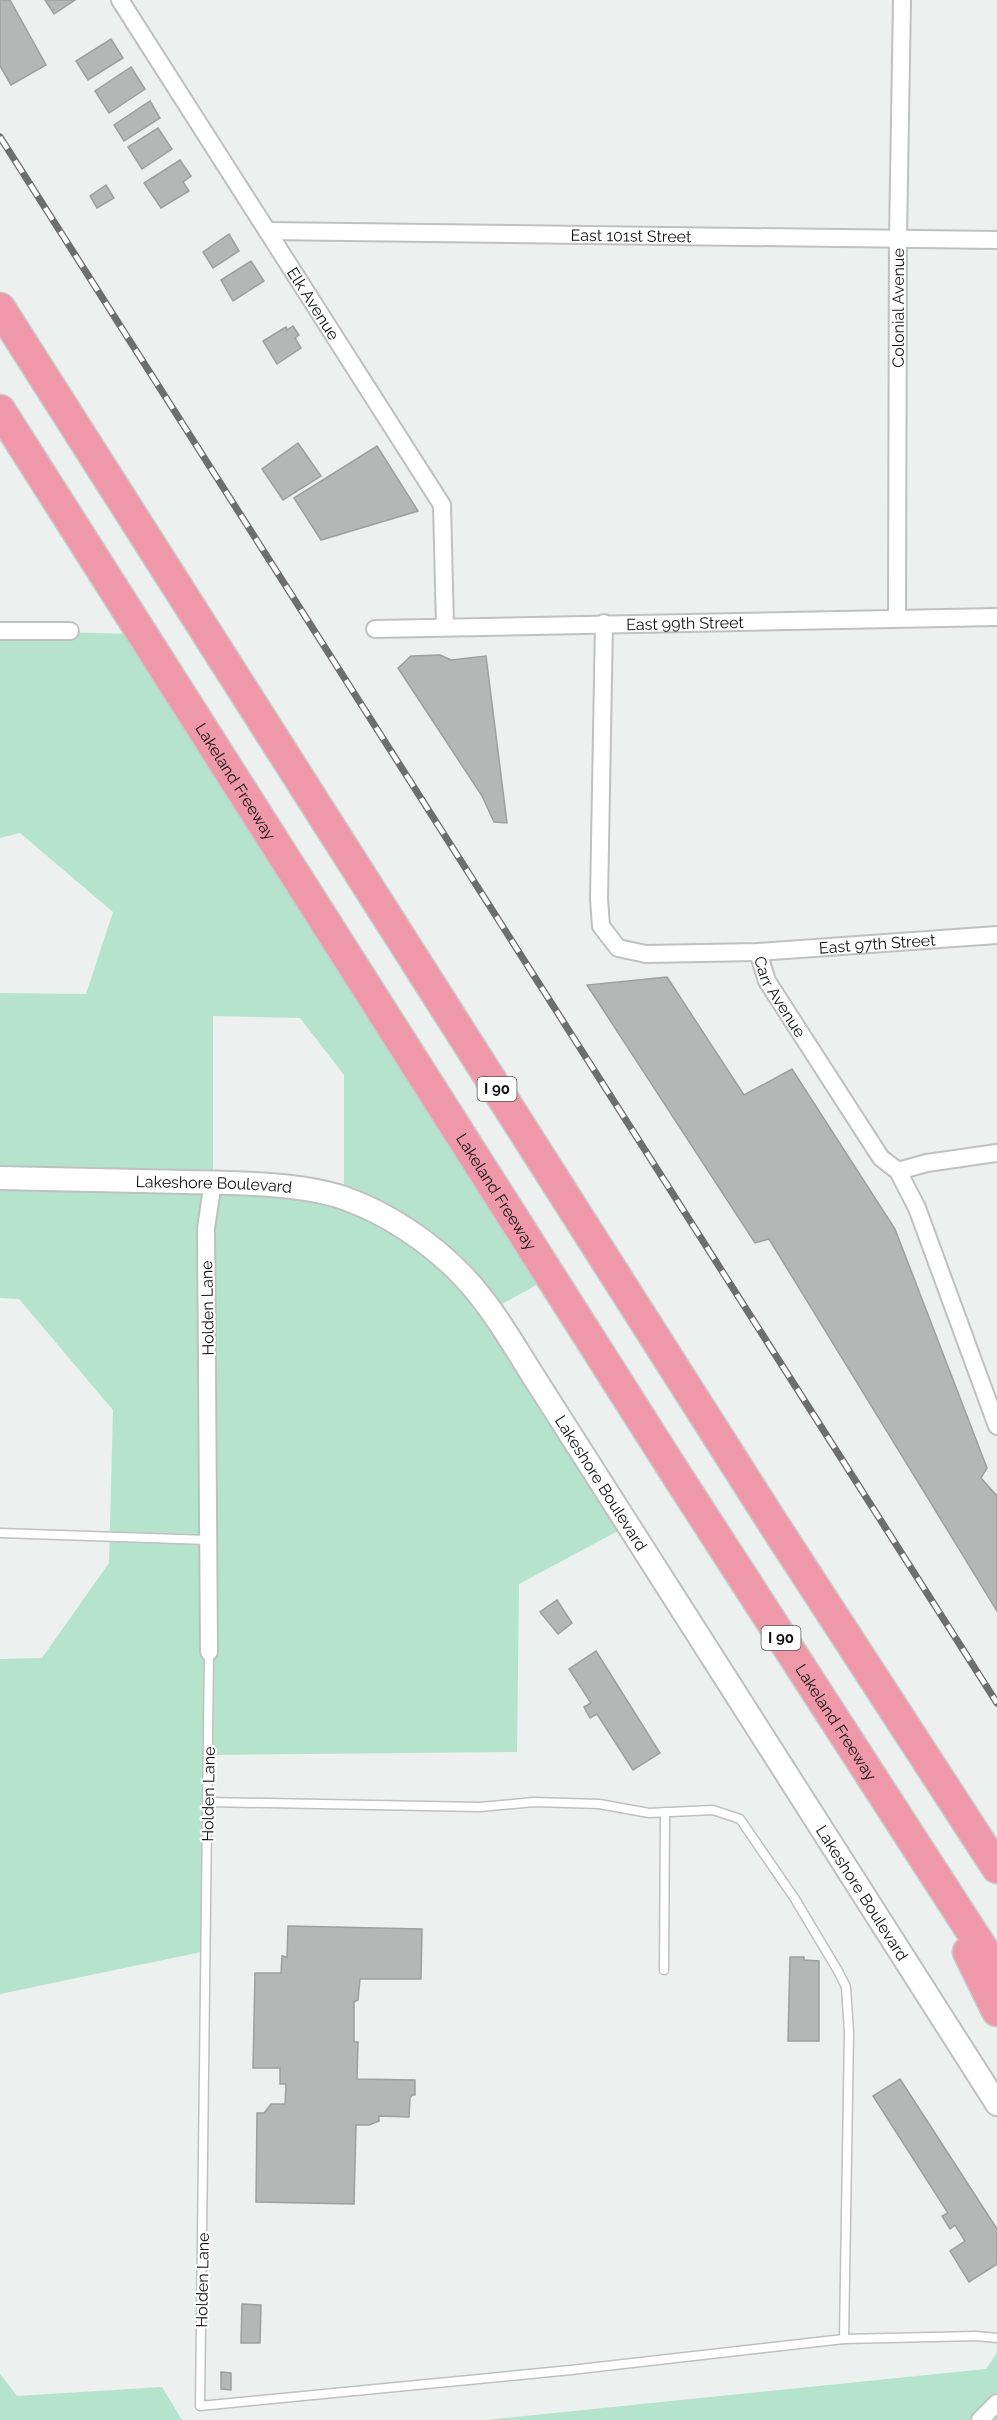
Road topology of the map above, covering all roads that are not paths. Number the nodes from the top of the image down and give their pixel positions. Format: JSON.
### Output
{"nodes":[{"id":1,"x":120,"y":0,"type":"edge"},
{"id":2,"x":902,"y":0,"type":"edge"},
{"id":3,"x":267,"y":231,"type":"junction"},
{"id":4,"x":898,"y":238,"type":"junction"},
{"id":5,"x":997,"y":240,"type":"edge"},
{"id":6,"x":0,"y":308,"type":"edge"},
{"id":7,"x":0,"y":410,"type":"edge"},
{"id":8,"x":997,"y":616,"type":"edge"},
{"id":9,"x":897,"y":617,"type":"junction"},
{"id":10,"x":603,"y":623,"type":"junction"},
{"id":11,"x":445,"y":626,"type":"junction"},
{"id":12,"x":375,"y":629,"type":"dead end"},
{"id":13,"x":0,"y":631,"type":"edge"},
{"id":14,"x":70,"y":631,"type":"dead end"},
{"id":15,"x":997,"y":935,"type":"edge"},
{"id":16,"x":758,"y":951,"type":"junction"},
{"id":17,"x":997,"y":1153,"type":"edge"},
{"id":18,"x":898,"y":1171,"type":"junction"},
{"id":19,"x":0,"y":1178,"type":"edge"},
{"id":20,"x":213,"y":1182,"type":"junction"},
{"id":21,"x":997,"y":1426,"type":"edge"},
{"id":22,"x":0,"y":1533,"type":"edge"},
{"id":23,"x":210,"y":1540,"type":"junction"},
{"id":24,"x":209,"y":1652,"type":"joint"},
{"id":25,"x":208,"y":1802,"type":"junction"},
{"id":26,"x":665,"y":1812,"type":"junction"},
{"id":27,"x":921,"y":1852,"type":"junction"},
{"id":28,"x":997,"y":1868,"type":"edge"},
{"id":29,"x":663,"y":1970,"type":"dead end"},
{"id":30,"x":997,"y":1971,"type":"edge"},
{"id":31,"x":997,"y":2011,"type":"edge"},
{"id":32,"x":997,"y":2104,"type":"edge"},
{"id":33,"x":997,"y":2338,"type":"edge"},
{"id":34,"x":844,"y":2339,"type":"junction"},
{"id":35,"x":997,"y":2403,"type":"edge"},
{"id":36,"x":980,"y":2420,"type":"edge"}],
"edges":[{"from":1,"to":3,"type":"street","name":"Elk Avenue"},
{"from":2,"to":4,"type":"street","name":"Colonial Avenue"},
{"from":3,"to":4,"type":"street","name":"East 101st Street"},
{"from":3,"to":11,"type":"street","name":"Elk Avenue"},
{"from":4,"to":5,"type":"street","name":"East 101st Street"},
{"from":4,"to":9,"type":"street","name":"Colonial Avenue"},
{"from":6,"to":28,"type":"highway","number":"I 90"},
{"from":7,"to":27,"type":"highway","name":"Lakeland Freeway","number":"I 90"},
{"from":8,"to":9,"type":"street","name":"East 99th Street"},
{"from":9,"to":10,"type":"street","name":"East 99th Street"},
{"from":10,"to":11,"type":"street","name":"East 99th Street"},
{"from":10,"to":16,"type":"street","name":"Carr Avenue"},
{"from":11,"to":12,"type":"street","name":"East 99th Street"},
{"from":13,"to":14,"type":"street"},
{"from":15,"to":16,"type":"street","name":"East 97th Street"},
{"from":16,"to":18,"type":"street","name":"Carr Avenue"},
{"from":17,"to":18,"type":"street"},
{"from":18,"to":21,"type":"street","name":"Carr Avenue"},
{"from":19,"to":20,"type":"street","name":"Lakeshore Boulevard"},
{"from":20,"to":23,"type":"street","name":"Holden Lane"},
{"from":20,"to":32,"type":"street","name":"Lakeshore Boulevard"},
{"from":22,"to":23,"type":"lane"},
{"from":23,"to":24,"type":"street","name":"Holden Lane"},
{"from":24,"to":25,"type":"lane","name":"Holden Lane"},
{"from":25,"to":26,"type":"lane"},
{"from":25,"to":34,"type":"lane","name":"Holden Lane"},
{"from":26,"to":29,"type":"lane"},
{"from":26,"to":34,"type":"lane"},
{"from":27,"to":30,"type":"highway","name":"Lakeland Freeway","number":"I 90"},
{"from":27,"to":31,"type":"highway"},
{"from":33,"to":34,"type":"lane"},
{"from":35,"to":36,"type":"street"}]}
